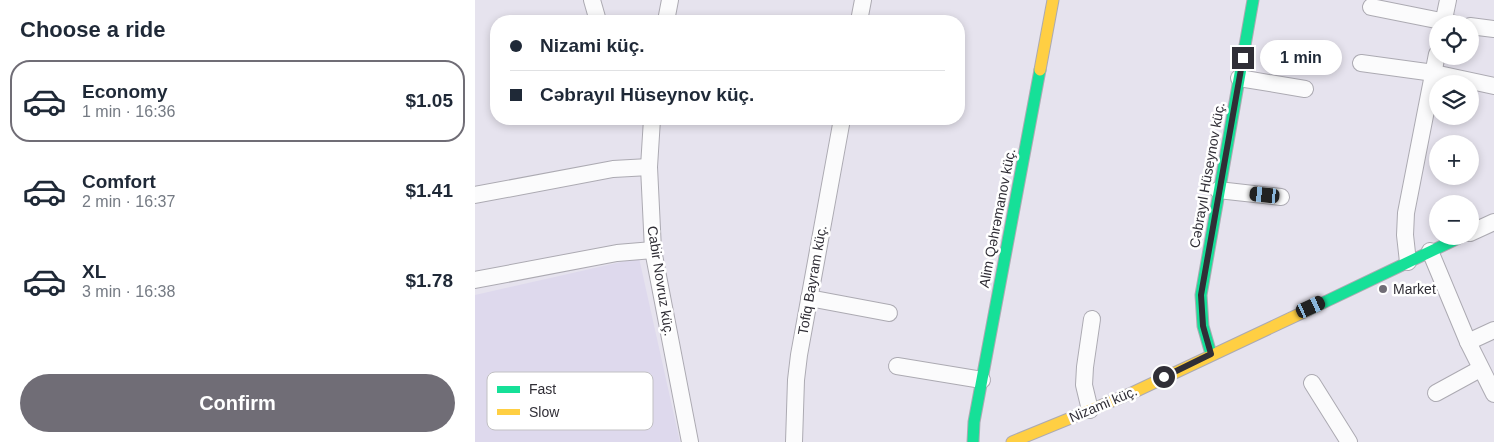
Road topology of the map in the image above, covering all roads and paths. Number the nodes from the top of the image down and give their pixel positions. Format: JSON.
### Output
{"nodes":[{"id":1,"x":592,"y":0,"type":"edge"},
{"id":2,"x":670,"y":0,"type":"edge"},
{"id":3,"x":863,"y":0,"type":"edge"},
{"id":4,"x":1053,"y":0,"type":"edge"},
{"id":5,"x":1253,"y":0,"type":"edge"},
{"id":6,"x":1448,"y":0,"type":"edge"},
{"id":7,"x":1371,"y":7,"type":"dead end"},
{"id":8,"x":596,"y":15,"type":"edge"},
{"id":9,"x":667,"y":15,"type":"edge"},
{"id":10,"x":860,"y":15,"type":"edge"},
{"id":11,"x":1448,"y":15,"type":"edge"},
{"id":12,"x":1429,"y":19,"type":"edge"},
{"id":13,"x":1479,"y":27,"type":"edge"},
{"id":14,"x":1494,"y":29,"type":"edge"},
{"id":15,"x":1361,"y":63,"type":"dead end"},
{"id":16,"x":1435,"y":65,"type":"edge"},
{"id":17,"x":1434,"y":73,"type":"junction"},
{"id":18,"x":1239,"y":78,"type":"junction"},
{"id":19,"x":1494,"y":86,"type":"edge"},
{"id":20,"x":1305,"y":89,"type":"dead end"},
{"id":21,"x":652,"y":125,"type":"edge"},
{"id":22,"x":840,"y":125,"type":"edge"},
{"id":23,"x":649,"y":167,"type":"junction"},
{"id":24,"x":1218,"y":190,"type":"junction"},
{"id":25,"x":475,"y":195,"type":"edge"},
{"id":26,"x":1281,"y":197,"type":"dead end"},
{"id":27,"x":1494,"y":222,"type":"edge"},
{"id":28,"x":1479,"y":229,"type":"edge"},
{"id":29,"x":1443,"y":245,"type":"edge"},
{"id":30,"x":653,"y":250,"type":"junction"},
{"id":31,"x":1430,"y":251,"type":"junction"},
{"id":32,"x":1408,"y":262,"type":"junction"},
{"id":33,"x":475,"y":280,"type":"edge"},
{"id":34,"x":809,"y":298,"type":"junction"},
{"id":35,"x":889,"y":313,"type":"dead end"},
{"id":36,"x":1092,"y":319,"type":"dead end"},
{"id":37,"x":1494,"y":330,"type":"edge"},
{"id":38,"x":1468,"y":342,"type":"junction"},
{"id":39,"x":1211,"y":354,"type":"junction"},
{"id":40,"x":897,"y":366,"type":"dead end"},
{"id":41,"x":1480,"y":369,"type":"junction"},
{"id":42,"x":982,"y":380,"type":"junction"},
{"id":43,"x":1311,"y":383,"type":"dead end"},
{"id":44,"x":1436,"y":394,"type":"dead end"},
{"id":45,"x":1494,"y":394,"type":"edge"},
{"id":46,"x":1090,"y":410,"type":"junction"},
{"id":47,"x":690,"y":442,"type":"edge"},
{"id":48,"x":794,"y":442,"type":"edge"},
{"id":49,"x":973,"y":442,"type":"edge"},
{"id":50,"x":1014,"y":442,"type":"edge"},
{"id":51,"x":1349,"y":442,"type":"edge"}],
"edges":[{"from":1,"to":8,"type":"street"},
{"from":2,"to":9,"type":"street"},
{"from":3,"to":10,"type":"street"},
{"from":4,"to":42,"type":"street","name":"Alim Qəhrəmanov küç."},
{"from":5,"to":18,"type":"street","name":"Cəbrayıl Hüseynov küç."},
{"from":6,"to":11,"type":"street"},
{"from":7,"to":12,"type":"street"},
{"from":13,"to":14,"type":"street"},
{"from":15,"to":17,"type":"street"},
{"from":16,"to":17,"type":"street"},
{"from":17,"to":19,"type":"street"},
{"from":17,"to":32,"type":"street"},
{"from":18,"to":20,"type":"street"},
{"from":18,"to":24,"type":"street","name":"Cəbrayıl Hüseynov küç."},
{"from":21,"to":23,"type":"street","name":"Cabir Novruz küç."},
{"from":22,"to":34,"type":"street","name":"Tofiq Bayram küç."},
{"from":23,"to":25,"type":"street"},
{"from":23,"to":30,"type":"street","name":"Cabir Novruz küç."},
{"from":24,"to":26,"type":"street"},
{"from":24,"to":39,"type":"street","name":"Cəbrayıl Hüseynov küç."},
{"from":27,"to":28,"type":"street"},
{"from":29,"to":31,"type":"street","name":"Nizami küç."},
{"from":30,"to":33,"type":"street"},
{"from":30,"to":47,"type":"street","name":"Cabir Novruz küç."},
{"from":31,"to":32,"type":"street","name":"Nizami küç."},
{"from":31,"to":38,"type":"street"},
{"from":32,"to":39,"type":"street","name":"Nizami küç."},
{"from":34,"to":35,"type":"street"},
{"from":34,"to":48,"type":"street","name":"Tofiq Bayram küç."},
{"from":36,"to":46,"type":"street"},
{"from":37,"to":38,"type":"street"},
{"from":38,"to":41,"type":"street"},
{"from":39,"to":46,"type":"street","name":"Nizami küç."},
{"from":40,"to":42,"type":"street"},
{"from":41,"to":44,"type":"street"},
{"from":41,"to":45,"type":"street"},
{"from":42,"to":49,"type":"street","name":"Alim Qəhrəmanov küç."},
{"from":43,"to":51,"type":"street"},
{"from":46,"to":50,"type":"street","name":"Nizami küç."}]}
